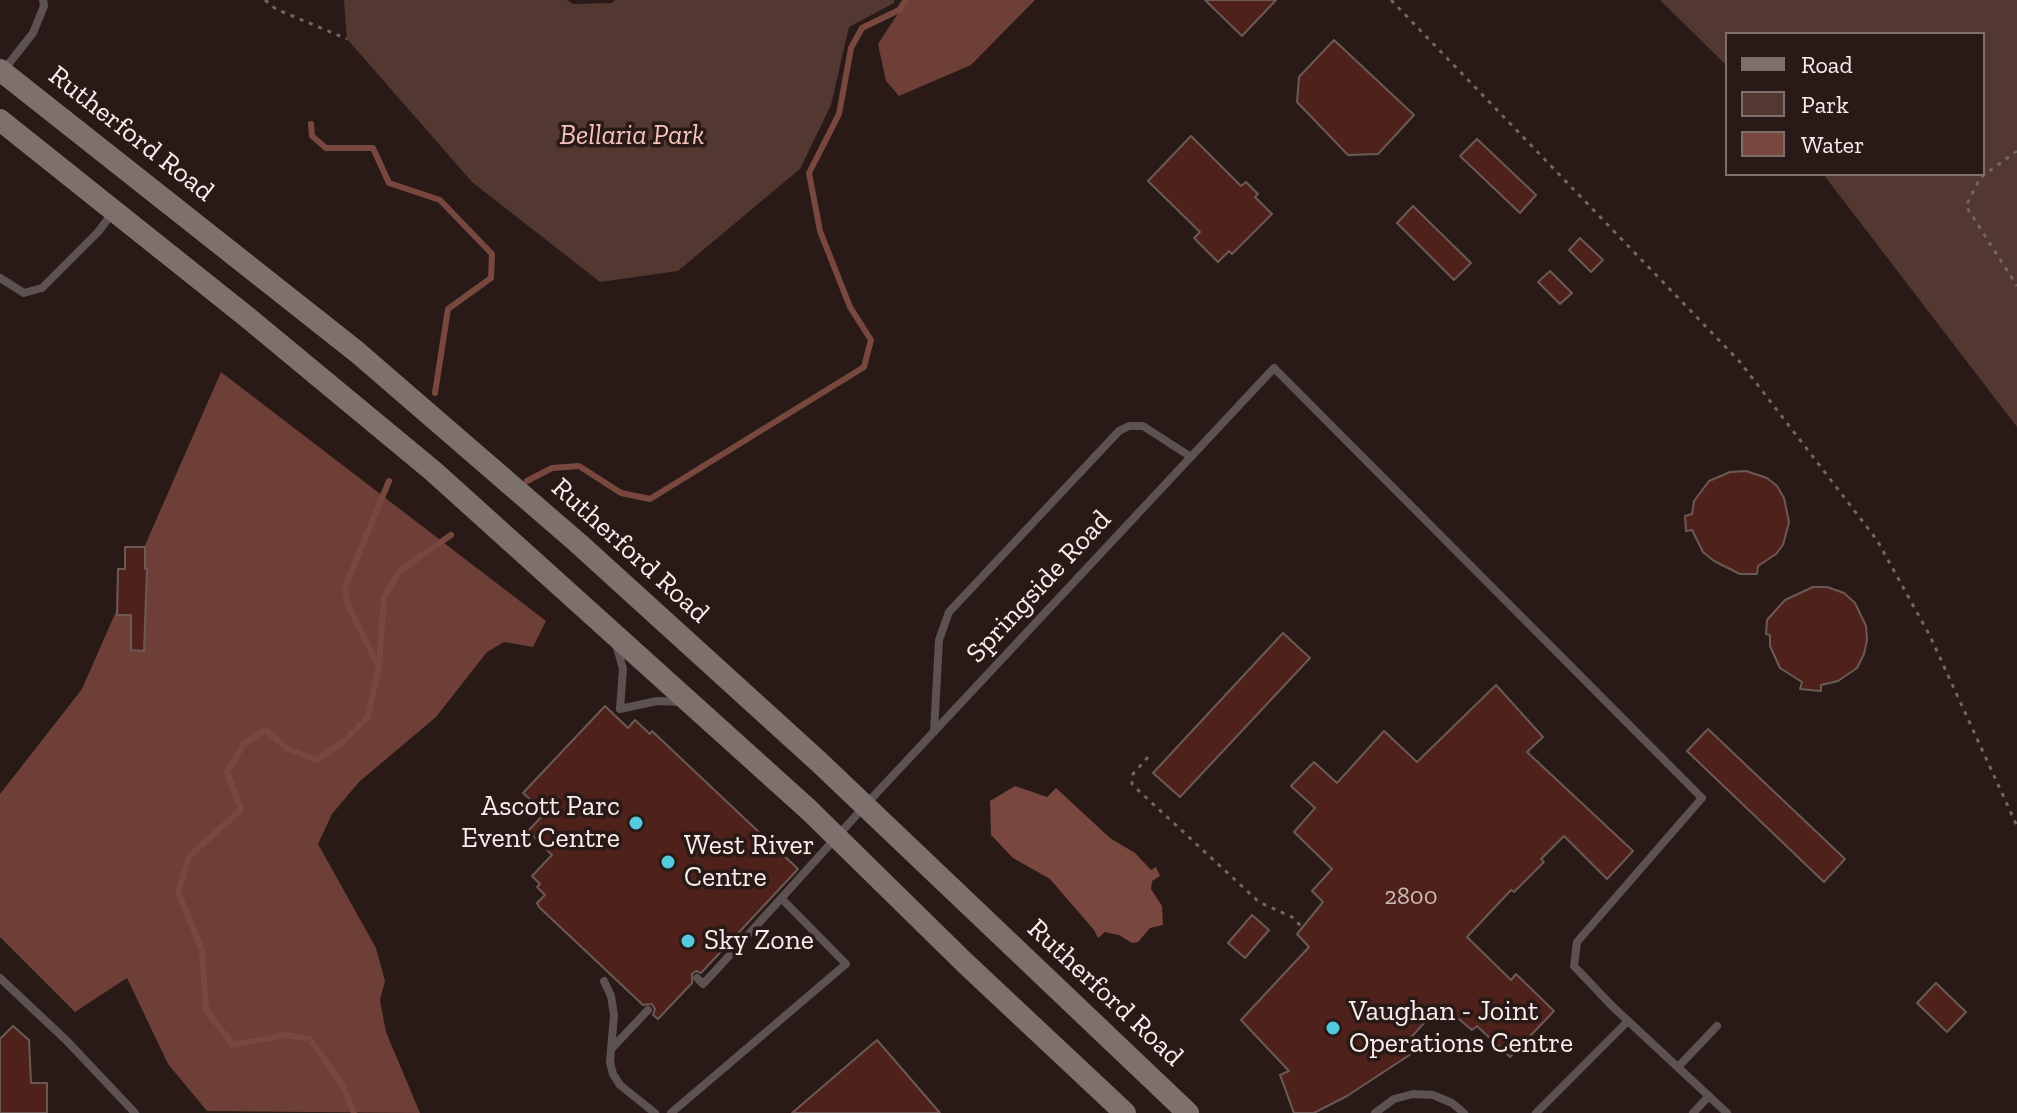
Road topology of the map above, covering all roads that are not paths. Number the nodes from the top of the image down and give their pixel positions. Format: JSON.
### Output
{"nodes":[{"id":1,"x":43,"y":0,"type":"edge"},
{"id":2,"x":1,"y":71,"type":"edge"},
{"id":3,"x":0,"y":120,"type":"edge"},
{"id":4,"x":114,"y":211,"type":"junction"},
{"id":5,"x":0,"y":278,"type":"edge"},
{"id":6,"x":1191,"y":457,"type":"junction"},
{"id":7,"x":614,"y":635,"type":"junction"},
{"id":8,"x":690,"y":702,"type":"junction"},
{"id":9,"x":934,"y":732,"type":"junction"},
{"id":10,"x":866,"y":806,"type":"junction"},
{"id":11,"x":837,"y":837,"type":"junction"},
{"id":12,"x":782,"y":899,"type":"junction"},
{"id":13,"x":0,"y":978,"type":"edge"},
{"id":14,"x":697,"y":978,"type":"dead end"},
{"id":15,"x":604,"y":981,"type":"dead end"},
{"id":16,"x":648,"y":1010,"type":"dead end"},
{"id":17,"x":1628,"y":1021,"type":"junction"},
{"id":18,"x":1717,"y":1026,"type":"dead end"},
{"id":19,"x":612,"y":1048,"type":"junction"},
{"id":20,"x":1678,"y":1067,"type":"junction"},
{"id":21,"x":1709,"y":1096,"type":"junction"},
{"id":22,"x":135,"y":1113,"type":"edge"},
{"id":23,"x":655,"y":1113,"type":"edge"},
{"id":24,"x":671,"y":1113,"type":"edge"},
{"id":25,"x":1125,"y":1113,"type":"edge"},
{"id":26,"x":1188,"y":1113,"type":"edge"},
{"id":27,"x":1375,"y":1113,"type":"edge"},
{"id":28,"x":1464,"y":1113,"type":"edge"},
{"id":29,"x":1536,"y":1113,"type":"edge"},
{"id":30,"x":1693,"y":1113,"type":"edge"},
{"id":31,"x":1727,"y":1113,"type":"edge"}],
"edges":[{"from":1,"to":2,"type":"lane"},
{"from":2,"to":10,"type":"main road","name":"Rutherford Road"},
{"from":3,"to":4,"type":"main road"},
{"from":4,"to":5,"type":"lane"},
{"from":4,"to":7,"type":"main road"},
{"from":6,"to":9,"type":"lane","name":"Springside Road"},
{"from":6,"to":9,"type":"lane"},
{"from":6,"to":17,"type":"lane","name":"Springside Road"},
{"from":7,"to":8,"type":"main road"},
{"from":7,"to":8,"type":"lane"},
{"from":8,"to":11,"type":"main road"},
{"from":9,"to":10,"type":"lane","name":"Springside Road"},
{"from":10,"to":11,"type":"lane","name":"Springside Road"},
{"from":10,"to":26,"type":"main road","name":"Rutherford Road"},
{"from":11,"to":12,"type":"lane","name":"Springside Road"},
{"from":11,"to":25,"type":"main road"},
{"from":12,"to":14,"type":"lane","name":"Springside Road"},
{"from":12,"to":24,"type":"lane"},
{"from":13,"to":22,"type":"lane"},
{"from":15,"to":19,"type":"lane"},
{"from":16,"to":19,"type":"lane"},
{"from":17,"to":20,"type":"lane"},
{"from":17,"to":29,"type":"lane"},
{"from":18,"to":20,"type":"lane"},
{"from":19,"to":23,"type":"lane"},
{"from":20,"to":21,"type":"lane"},
{"from":21,"to":30,"type":"lane"},
{"from":21,"to":31,"type":"lane"},
{"from":27,"to":28,"type":"lane"}]}
